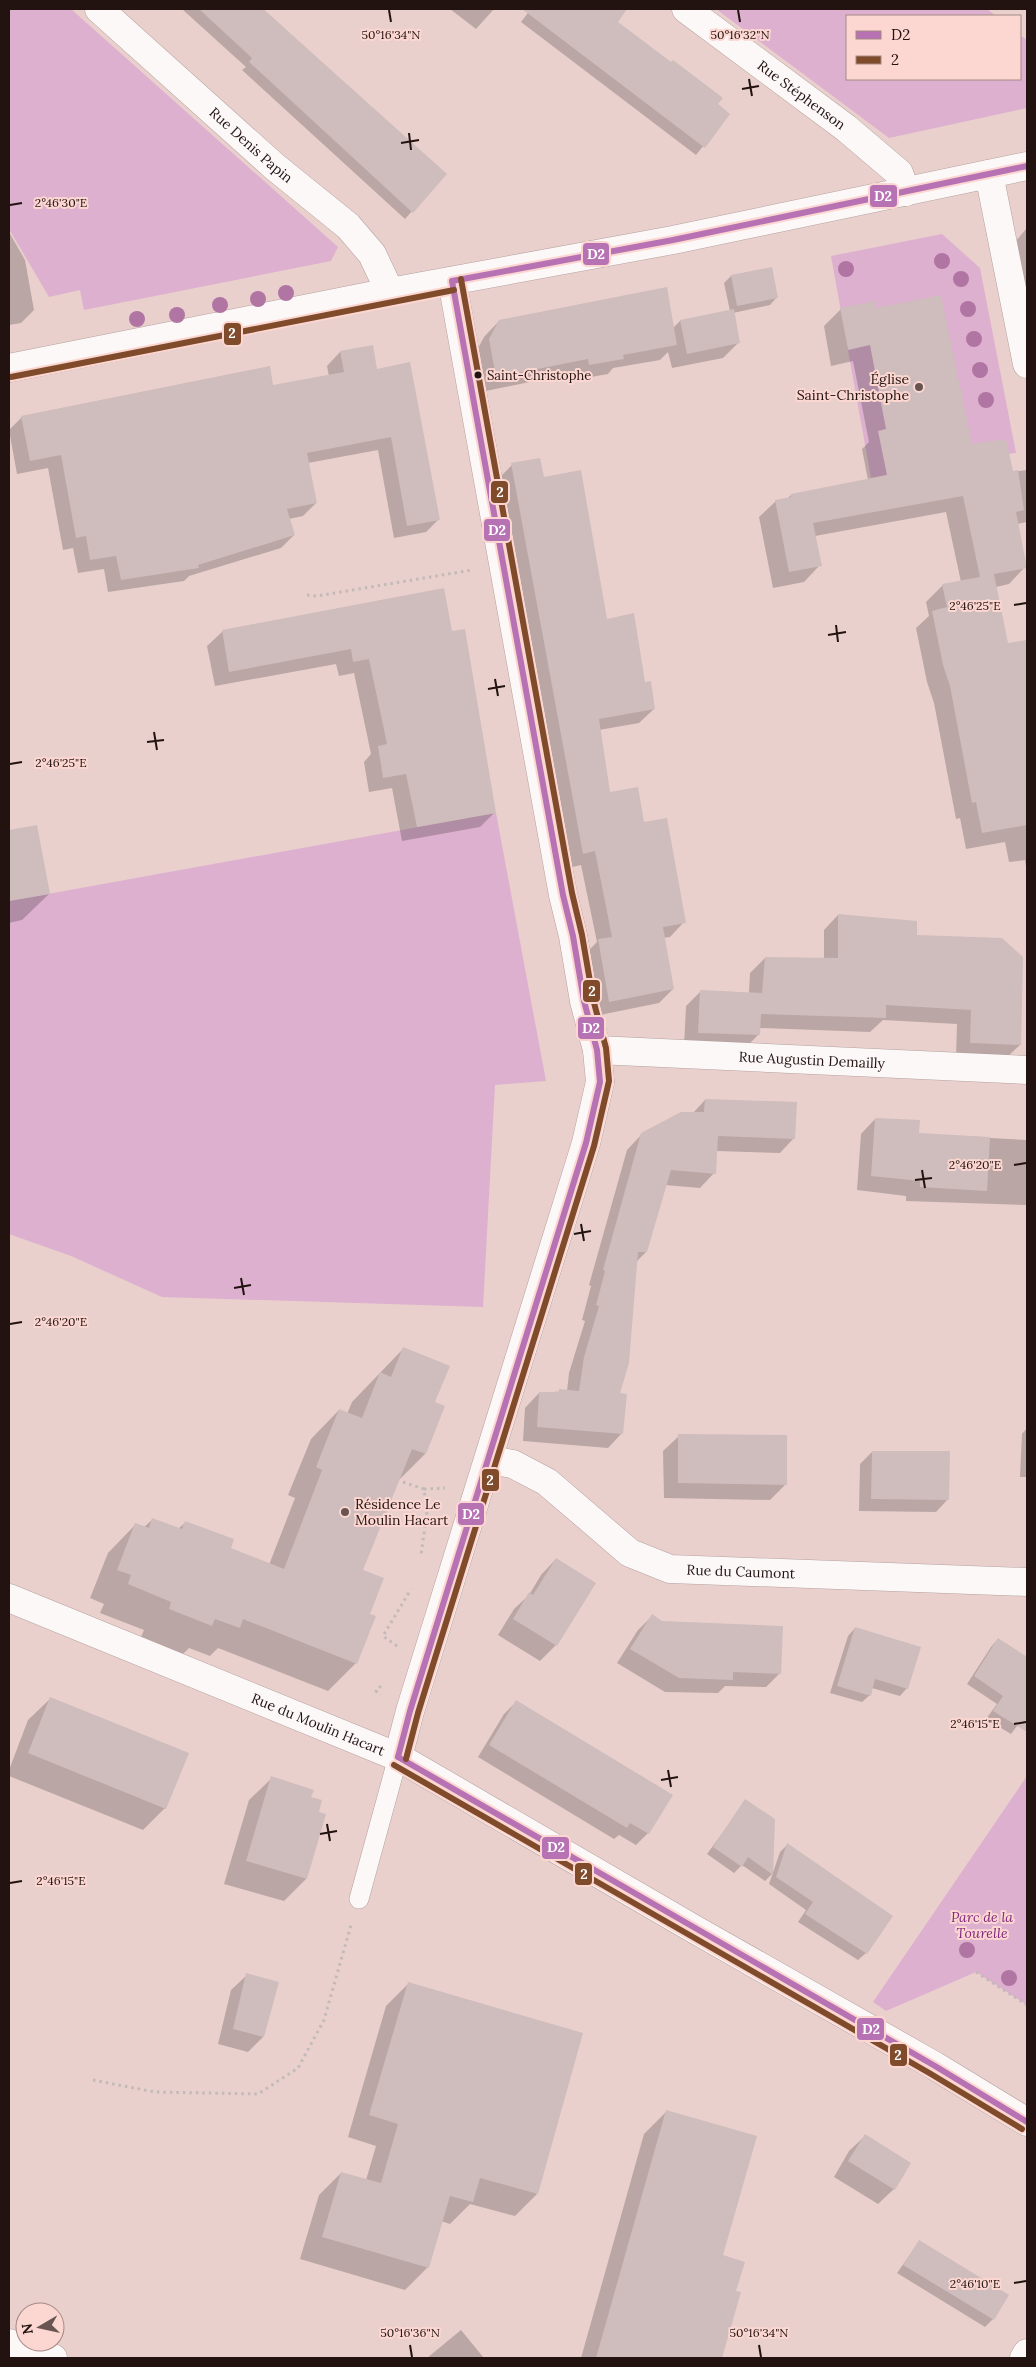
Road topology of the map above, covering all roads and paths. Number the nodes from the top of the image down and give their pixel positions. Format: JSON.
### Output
{"nodes":[{"id":1,"x":99,"y":9,"type":"edge"},
{"id":2,"x":686,"y":9,"type":"edge"},
{"id":3,"x":1027,"y":166,"type":"edge"},
{"id":4,"x":990,"y":174,"type":"junction"},
{"id":5,"x":906,"y":192,"type":"junction"},
{"id":6,"x":452,"y":281,"type":"junction"},
{"id":7,"x":390,"y":292,"type":"junction"},
{"id":8,"x":1027,"y":364,"type":"edge"},
{"id":9,"x":9,"y":368,"type":"edge"},
{"id":10,"x":459,"y":572,"type":"dead end"},
{"id":11,"x":307,"y":595,"type":"dead end"},
{"id":12,"x":597,"y":1050,"type":"junction"},
{"id":13,"x":1027,"y":1070,"type":"edge"},
{"id":14,"x":489,"y":1460,"type":"junction"},
{"id":15,"x":403,"y":1482,"type":"dead end"},
{"id":16,"x":424,"y":1489,"type":"junction"},
{"id":17,"x":435,"y":1489,"type":"dead end"},
{"id":18,"x":421,"y":1556,"type":"dead end"},
{"id":19,"x":414,"y":1581,"type":"dead end"},
{"id":20,"x":1027,"y":1582,"type":"edge"},
{"id":21,"x":9,"y":1598,"type":"edge"},
{"id":22,"x":383,"y":1636,"type":"dead end"},
{"id":23,"x":398,"y":1758,"type":"junction"},
{"id":24,"x":359,"y":1899,"type":"joint"},
{"id":25,"x":976,"y":1972,"type":"dead end"},
{"id":26,"x":1027,"y":2005,"type":"edge"},
{"id":27,"x":93,"y":2080,"type":"dead end"},
{"id":28,"x":1027,"y":2122,"type":"edge"},
{"id":29,"x":9,"y":2343,"type":"edge"},
{"id":30,"x":1027,"y":2353,"type":"edge"},
{"id":31,"x":53,"y":2358,"type":"edge"},
{"id":32,"x":1024,"y":2358,"type":"edge"}],
"edges":[{"from":1,"to":7,"type":"street","name":"Rue Denis Papin"},
{"from":2,"to":5,"type":"street","name":"Rue Stéphenson"},
{"from":3,"to":4,"type":"street"},
{"from":4,"to":5,"type":"street"},
{"from":4,"to":8,"type":"street"},
{"from":5,"to":6,"type":"street"},
{"from":6,"to":7,"type":"street"},
{"from":6,"to":12,"type":"street"},
{"from":7,"to":9,"type":"street"},
{"from":10,"to":11,"type":"path"},
{"from":12,"to":13,"type":"street","name":"Rue Augustin Demailly"},
{"from":12,"to":14,"type":"street"},
{"from":14,"to":20,"type":"street","name":"Rue du Caumont"},
{"from":14,"to":23,"type":"street"},
{"from":15,"to":16,"type":"path"},
{"from":16,"to":17,"type":"path"},
{"from":16,"to":18,"type":"path"},
{"from":19,"to":22,"type":"path"},
{"from":21,"to":23,"type":"street","name":"Rue du Moulin Hacart"},
{"from":23,"to":24,"type":"lane"},
{"from":23,"to":28,"type":"street","name":"Rue du Moulin Hacart"},
{"from":24,"to":27,"type":"path"},
{"from":25,"to":26,"type":"path"},
{"from":29,"to":31,"type":"street"},
{"from":30,"to":32,"type":"street"}]}
